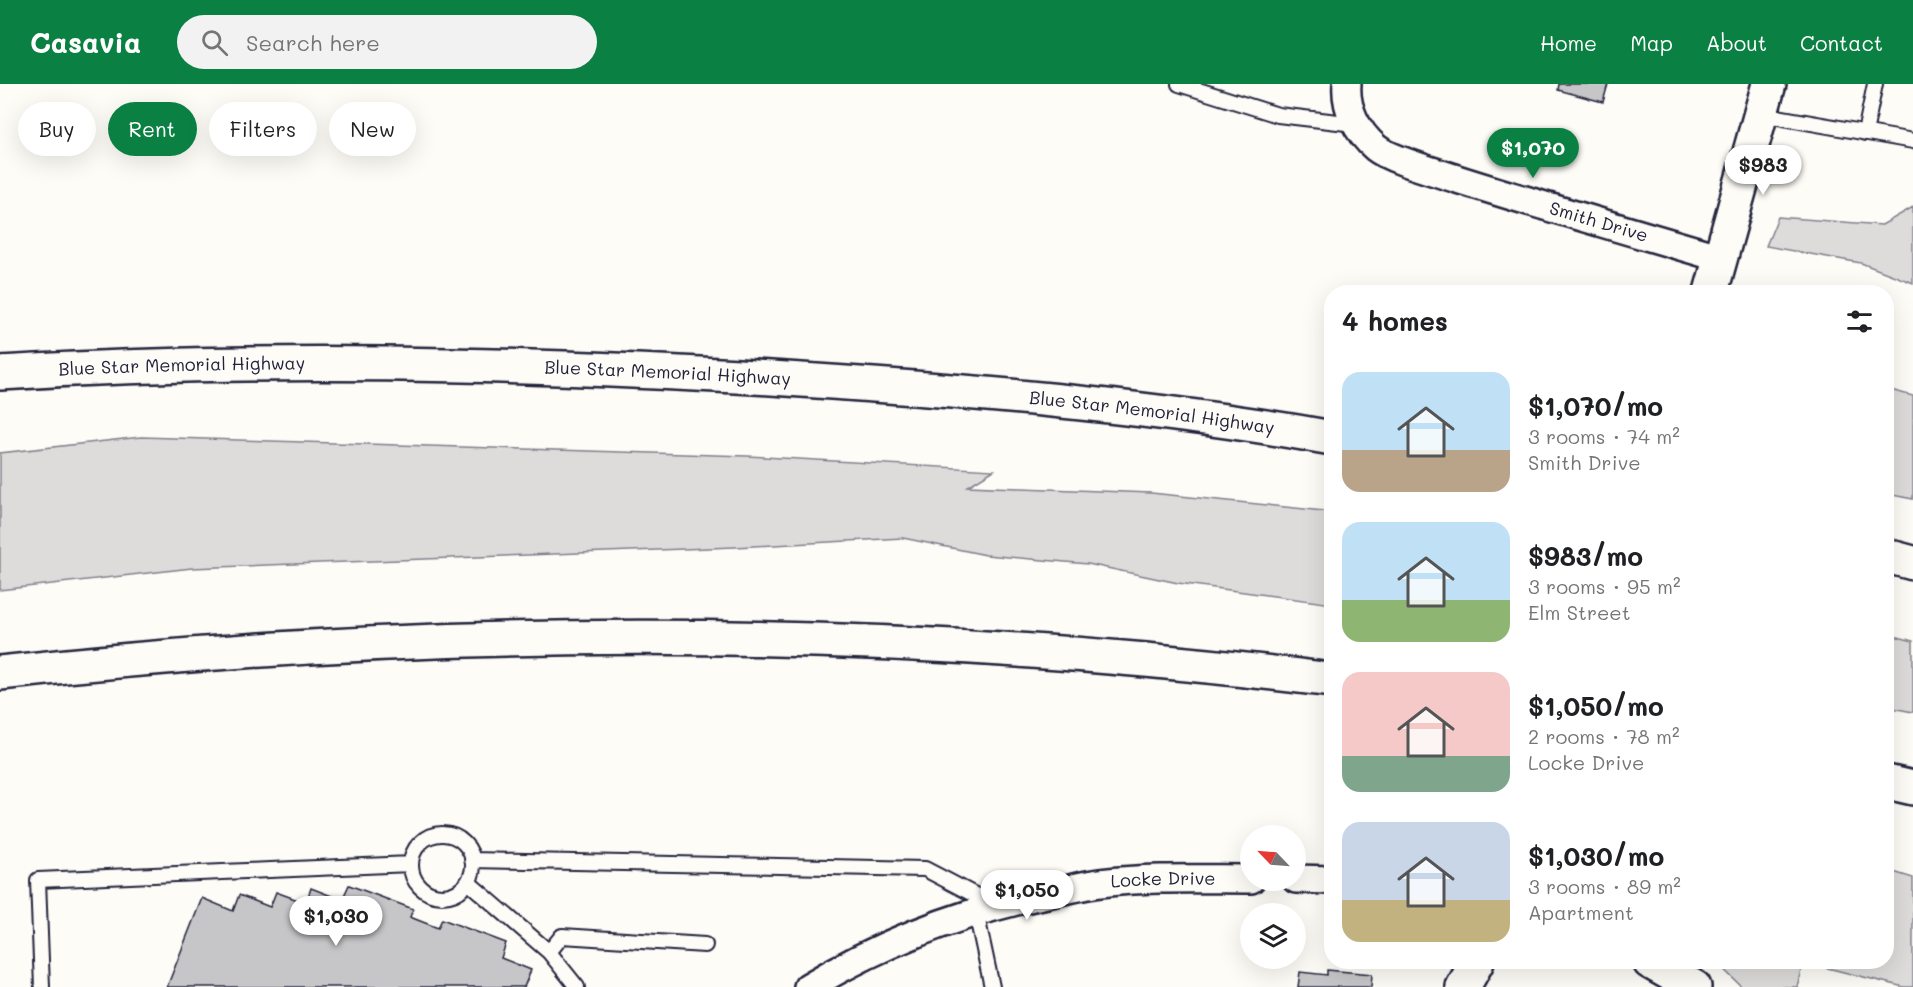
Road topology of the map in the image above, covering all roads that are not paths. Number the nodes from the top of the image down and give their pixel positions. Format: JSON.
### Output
{"nodes":[{"id":1,"x":1179,"y":84,"type":"edge"},
{"id":2,"x":1347,"y":84,"type":"edge"},
{"id":3,"x":1875,"y":84,"type":"edge"},
{"id":4,"x":1765,"y":99,"type":"edge"},
{"id":5,"x":1355,"y":124,"type":"junction"},
{"id":6,"x":1865,"y":133,"type":"junction"},
{"id":7,"x":1913,"y":141,"type":"edge"},
{"id":8,"x":1721,"y":258,"type":"junction"},
{"id":9,"x":1713,"y":285,"type":"edge"},
{"id":10,"x":0,"y":373,"type":"edge"},
{"id":11,"x":1324,"y":437,"type":"edge"},
{"id":12,"x":1894,"y":558,"type":"edge"},
{"id":13,"x":1913,"y":563,"type":"edge"},
{"id":14,"x":0,"y":673,"type":"edge"},
{"id":15,"x":1324,"y":679,"type":"edge"},
{"id":16,"x":1894,"y":784,"type":"edge"},
{"id":17,"x":1913,"y":788,"type":"edge"},
{"id":18,"x":472,"y":860,"type":"junction"},
{"id":19,"x":411,"y":864,"type":"junction"},
{"id":20,"x":1240,"y":879,"type":"edge"},
{"id":21,"x":1306,"y":879,"type":"edge"},
{"id":22,"x":1324,"y":880,"type":"edge"},
{"id":23,"x":468,"y":882,"type":"junction"},
{"id":24,"x":985,"y":909,"type":"junction"},
{"id":25,"x":705,"y":945,"type":"dead end"},
{"id":26,"x":549,"y":951,"type":"junction"},
{"id":27,"x":1473,"y":969,"type":"edge"},
{"id":28,"x":1662,"y":969,"type":"edge"},
{"id":29,"x":42,"y":987,"type":"edge"},
{"id":30,"x":578,"y":987,"type":"edge"},
{"id":31,"x":808,"y":987,"type":"edge"},
{"id":32,"x":992,"y":987,"type":"edge"},
{"id":33,"x":1462,"y":987,"type":"edge"},
{"id":34,"x":1694,"y":987,"type":"edge"}],
"edges":[{"from":1,"to":5,"type":"lane"},
{"from":2,"to":5,"type":"street","name":"Smith Drive"},
{"from":3,"to":6,"type":"lane"},
{"from":4,"to":6,"type":"lane"},
{"from":4,"to":8,"type":"main road"},
{"from":5,"to":8,"type":"street","name":"Smith Drive"},
{"from":6,"to":7,"type":"lane"},
{"from":8,"to":9,"type":"main road"},
{"from":10,"to":11,"type":"main road","name":"Blue Star Memorial Highway"},
{"from":12,"to":13,"type":"main road"},
{"from":14,"to":15,"type":"main road"},
{"from":16,"to":17,"type":"main road"},
{"from":18,"to":19,"type":"lane"},
{"from":18,"to":23,"type":"lane"},
{"from":18,"to":24,"type":"lane"},
{"from":19,"to":23,"type":"lane"},
{"from":19,"to":29,"type":"lane"},
{"from":20,"to":24,"type":"street","name":"Locke Drive"},
{"from":21,"to":22,"type":"street"},
{"from":23,"to":26,"type":"lane"},
{"from":24,"to":31,"type":"street","name":"Locke Drive"},
{"from":24,"to":32,"type":"lane"},
{"from":25,"to":26,"type":"lane"},
{"from":26,"to":30,"type":"lane"},
{"from":27,"to":33,"type":"main road"},
{"from":28,"to":34,"type":"main road"}]}
